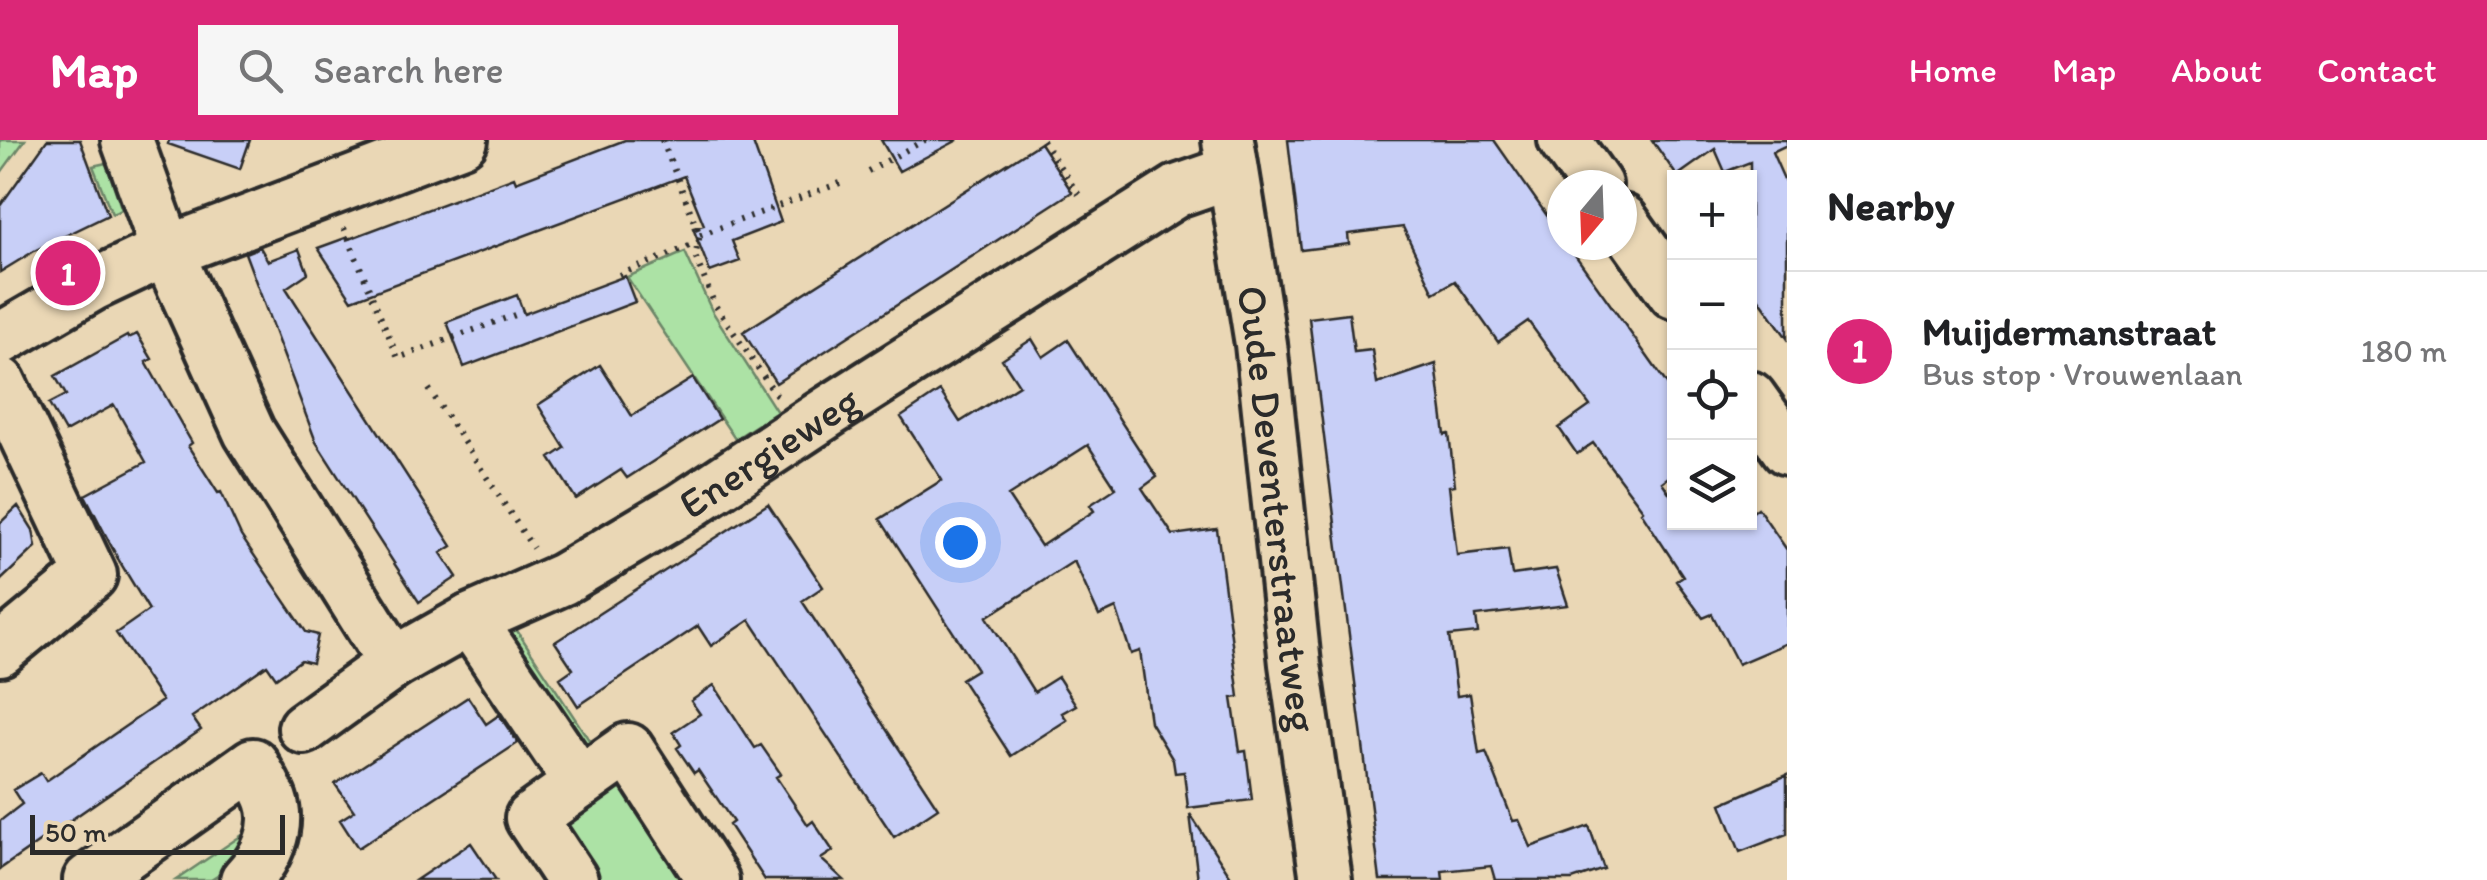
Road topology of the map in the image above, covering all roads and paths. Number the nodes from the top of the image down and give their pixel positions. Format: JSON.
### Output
{"nodes":[{"id":1,"x":127,"y":140,"type":"edge"},
{"id":2,"x":462,"y":140,"type":"edge"},
{"id":3,"x":662,"y":140,"type":"edge"},
{"id":4,"x":925,"y":140,"type":"edge"},
{"id":5,"x":1042,"y":140,"type":"edge"},
{"id":6,"x":1564,"y":140,"type":"edge"},
{"id":7,"x":1230,"y":156,"type":"edge"},
{"id":8,"x":1585,"y":170,"type":"edge"},
{"id":9,"x":868,"y":172,"type":"dead end"},
{"id":10,"x":840,"y":183,"type":"dead end"},
{"id":11,"x":329,"y":190,"type":"junction"},
{"id":12,"x":1107,"y":237,"type":"junction"},
{"id":13,"x":700,"y":238,"type":"junction"},
{"id":14,"x":1637,"y":241,"type":"edge"},
{"id":15,"x":168,"y":251,"type":"junction"},
{"id":16,"x":619,"y":275,"type":"dead end"},
{"id":17,"x":1667,"y":282,"type":"edge"},
{"id":18,"x":528,"y":310,"type":"dead end"},
{"id":19,"x":0,"y":340,"type":"edge"},
{"id":20,"x":0,"y":383,"type":"edge"},
{"id":21,"x":429,"y":390,"type":"dead end"},
{"id":22,"x":1757,"y":407,"type":"edge"},
{"id":23,"x":801,"y":430,"type":"junction"},
{"id":24,"x":1787,"y":449,"type":"edge"},
{"id":25,"x":556,"y":582,"type":"junction"},
{"id":26,"x":470,"y":620,"type":"junction"},
{"id":27,"x":0,"y":650,"type":"edge"},
{"id":28,"x":394,"y":663,"type":"junction"},
{"id":29,"x":304,"y":728,"type":"dead end"},
{"id":30,"x":580,"y":784,"type":"junction"},
{"id":31,"x":90,"y":880,"type":"edge"},
{"id":32,"x":246,"y":880,"type":"edge"},
{"id":33,"x":572,"y":880,"type":"edge"},
{"id":34,"x":713,"y":880,"type":"edge"},
{"id":35,"x":1326,"y":880,"type":"edge"}],
"edges":[{"from":1,"to":15,"type":"street"},
{"from":2,"to":11,"type":"street"},
{"from":3,"to":13,"type":"path"},
{"from":4,"to":9,"type":"path"},
{"from":5,"to":12,"type":"path"},
{"from":6,"to":8,"type":"street"},
{"from":7,"to":12,"type":"street","name":"Energieweg"},
{"from":7,"to":35,"type":"street","name":"Oude Deventerstraatweg"},
{"from":10,"to":13,"type":"path"},
{"from":11,"to":15,"type":"street"},
{"from":11,"to":18,"type":"path"},
{"from":12,"to":23,"type":"street","name":"Energieweg"},
{"from":13,"to":16,"type":"path"},
{"from":13,"to":23,"type":"path"},
{"from":14,"to":17,"type":"street"},
{"from":15,"to":19,"type":"street"},
{"from":15,"to":28,"type":"street"},
{"from":20,"to":27,"type":"street"},
{"from":21,"to":25,"type":"path"},
{"from":22,"to":24,"type":"street"},
{"from":23,"to":25,"type":"street","name":"Energieweg"},
{"from":25,"to":26,"type":"street","name":"Energieweg"},
{"from":26,"to":28,"type":"street","name":"Energieweg"},
{"from":26,"to":30,"type":"street"},
{"from":28,"to":29,"type":"street","name":"Energieweg"},
{"from":30,"to":33,"type":"street"},
{"from":30,"to":34,"type":"street"},
{"from":31,"to":32,"type":"street"}]}
